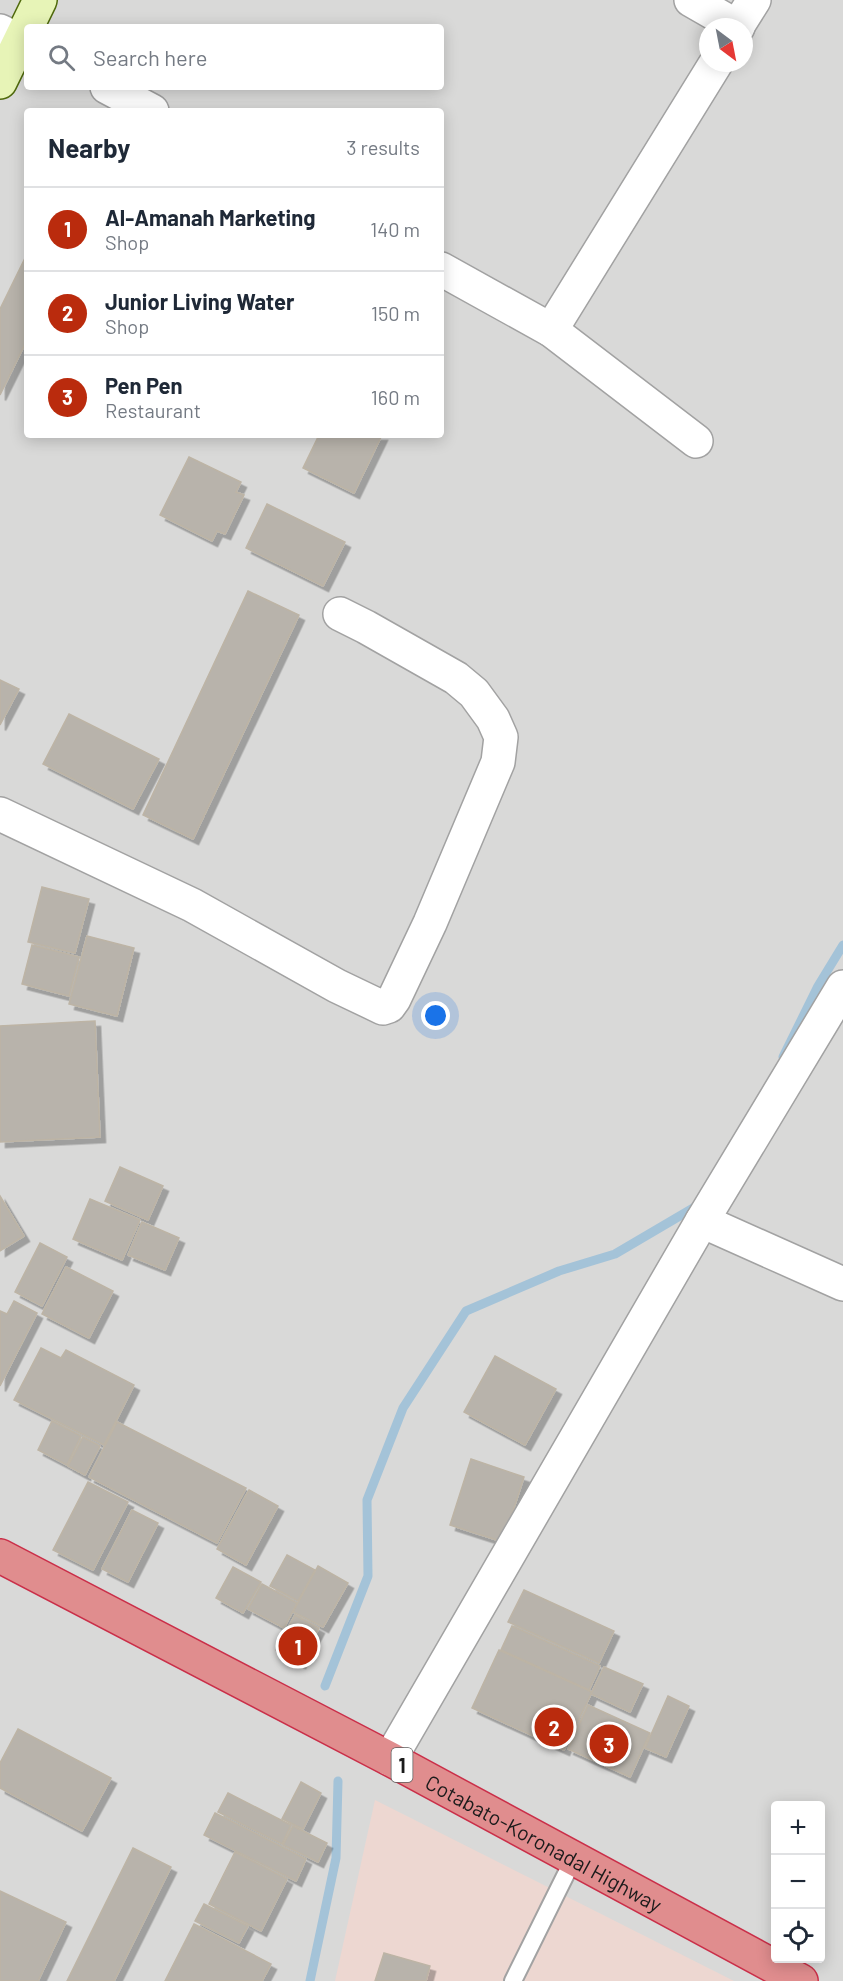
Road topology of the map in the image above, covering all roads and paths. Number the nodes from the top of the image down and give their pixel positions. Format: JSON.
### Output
{"nodes":[{"id":1,"x":40,"y":0,"type":"edge"},
{"id":2,"x":691,"y":0,"type":"edge"},
{"id":3,"x":754,"y":0,"type":"edge"},
{"id":4,"x":722,"y":18,"type":"edge"},
{"id":5,"x":743,"y":18,"type":"edge"},
{"id":6,"x":25,"y":24,"type":"edge"},
{"id":7,"x":24,"y":26,"type":"edge"},
{"id":8,"x":16,"y":39,"type":"edge"},
{"id":9,"x":710,"y":72,"type":"edge"},
{"id":10,"x":0,"y":82,"type":"edge"},
{"id":11,"x":113,"y":90,"type":"edge"},
{"id":12,"x":146,"y":108,"type":"edge"},
{"id":13,"x":444,"y":271,"type":"edge"},
{"id":14,"x":551,"y":330,"type":"junction"},
{"id":15,"x":696,"y":441,"type":"dead end"},
{"id":16,"x":340,"y":614,"type":"dead end"},
{"id":17,"x":0,"y":814,"type":"edge"},
{"id":18,"x":843,"y":987,"type":"edge"},
{"id":19,"x":702,"y":1221,"type":"junction"},
{"id":20,"x":843,"y":1284,"type":"edge"},
{"id":21,"x":0,"y":1556,"type":"edge"},
{"id":22,"x":390,"y":1759,"type":"junction"},
{"id":23,"x":574,"y":1858,"type":"junction"},
{"id":24,"x":513,"y":1981,"type":"edge"},
{"id":25,"x":801,"y":1981,"type":"edge"}],
"edges":[{"from":1,"to":6,"type":"street"},
{"from":2,"to":4,"type":"street"},
{"from":3,"to":5,"type":"street"},
{"from":7,"to":8,"type":"street"},
{"from":8,"to":10,"type":"street"},
{"from":9,"to":14,"type":"street"},
{"from":11,"to":12,"type":"street"},
{"from":13,"to":14,"type":"street"},
{"from":14,"to":15,"type":"street"},
{"from":16,"to":17,"type":"street"},
{"from":18,"to":19,"type":"street"},
{"from":19,"to":20,"type":"street"},
{"from":19,"to":22,"type":"street"},
{"from":21,"to":22,"type":"highway","name":"Cotabato-Koronadal Highway","number":"1"},
{"from":22,"to":23,"type":"highway","name":"Cotabato-Koronadal Highway","number":"1"},
{"from":23,"to":24,"type":"lane"},
{"from":23,"to":25,"type":"highway","name":"Cotabato-Koronadal Highway","number":"1"}]}
